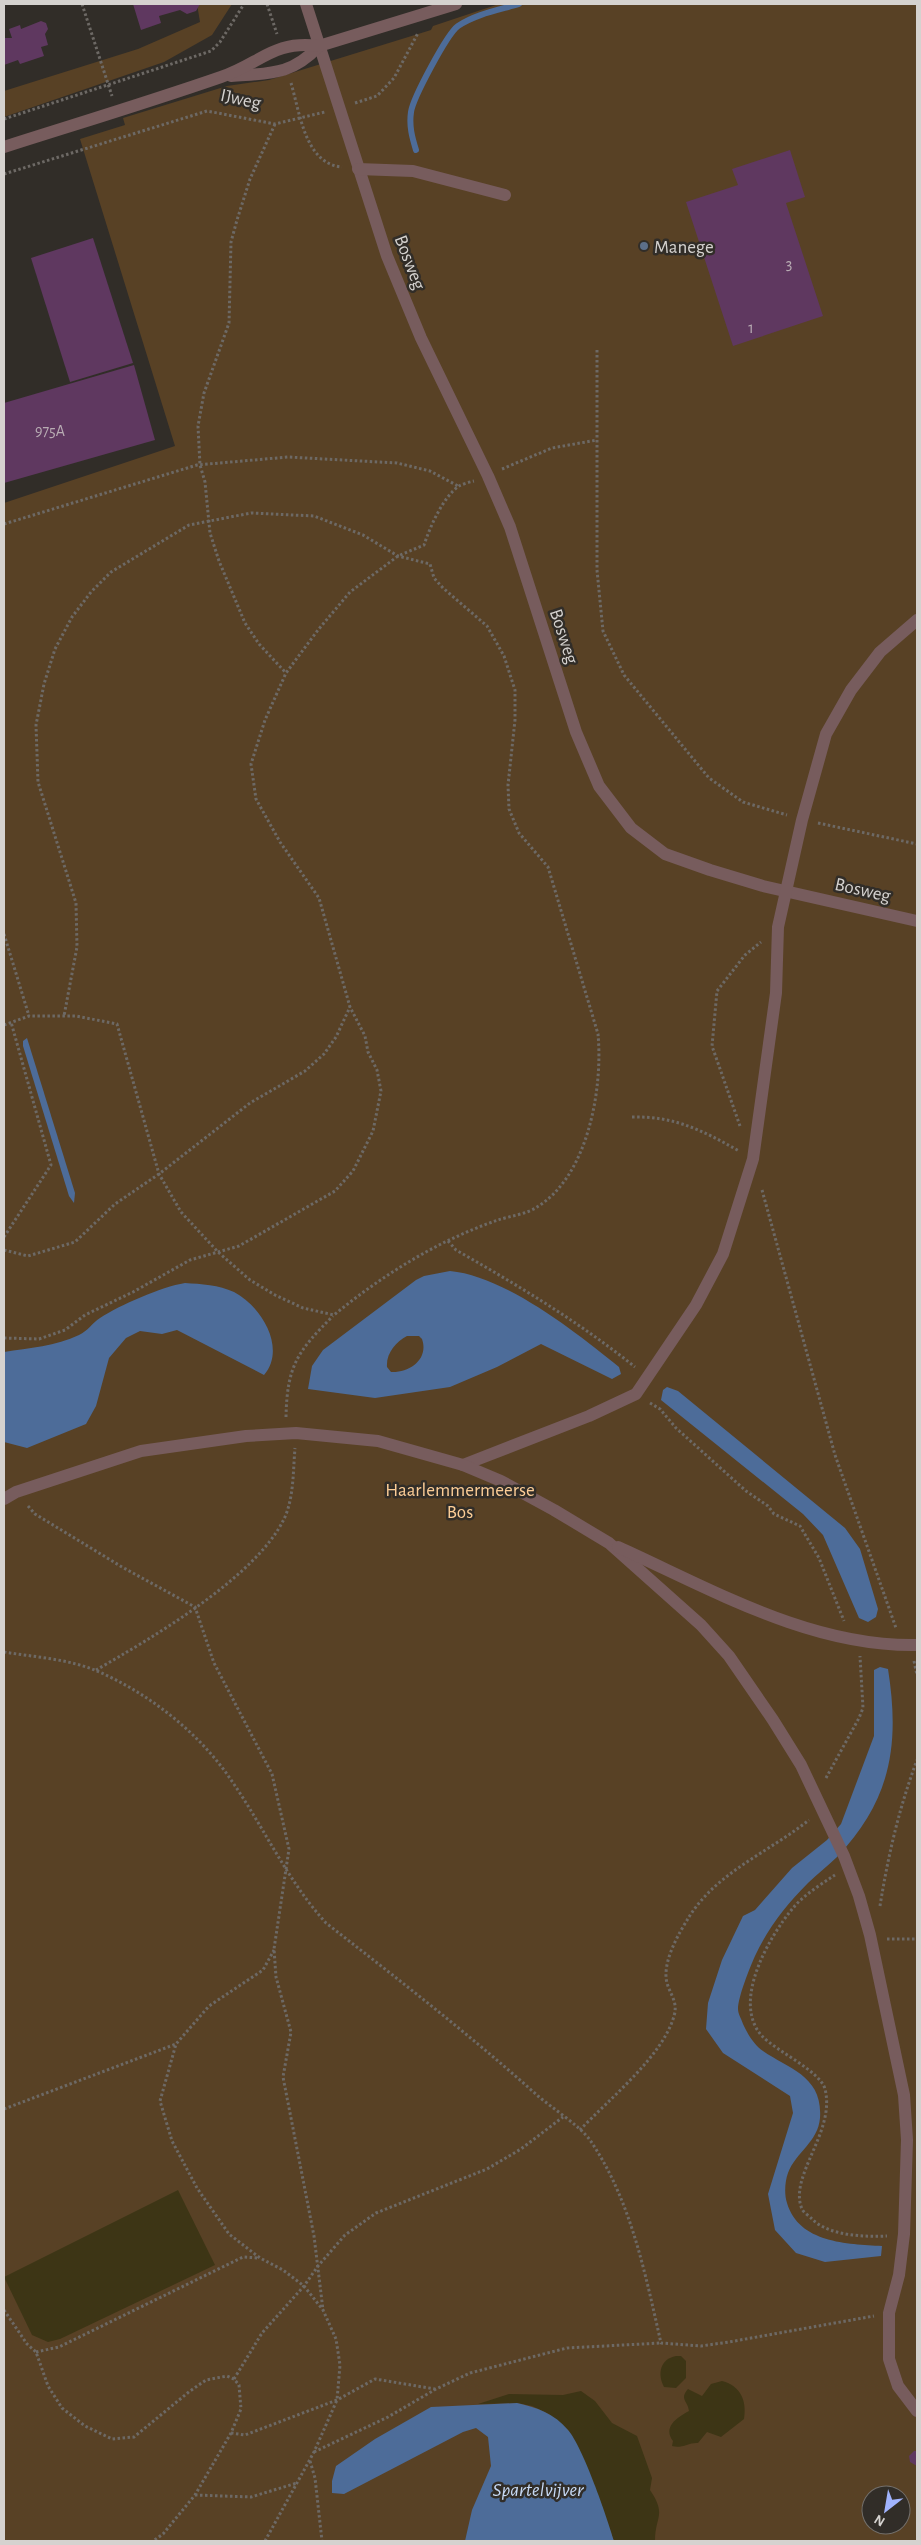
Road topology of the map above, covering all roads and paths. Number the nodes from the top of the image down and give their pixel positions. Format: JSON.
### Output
{"nodes":[{"id":1,"x":82,"y":4,"type":"edge"},
{"id":2,"x":244,"y":4,"type":"edge"},
{"id":3,"x":306,"y":4,"type":"edge"},
{"id":4,"x":456,"y":4,"type":"edge"},
{"id":5,"x":428,"y":13,"type":"junction"},
{"id":6,"x":319,"y":46,"type":"junction"},
{"id":7,"x":223,"y":77,"type":"junction"},
{"id":8,"x":108,"y":86,"type":"junction"},
{"id":9,"x":339,"y":108,"type":"junction"},
{"id":10,"x":117,"y":111,"type":"junction"},
{"id":11,"x":4,"y":119,"type":"edge"},
{"id":12,"x":302,"y":119,"type":"junction"},
{"id":13,"x":275,"y":124,"type":"junction"},
{"id":14,"x":4,"y":147,"type":"edge"},
{"id":15,"x":358,"y":170,"type":"junction"},
{"id":16,"x":4,"y":174,"type":"edge"},
{"id":17,"x":505,"y":194,"type":"dead end"},
{"id":18,"x":597,"y":350,"type":"dead end"},
{"id":19,"x":597,"y":440,"type":"junction"},
{"id":20,"x":200,"y":465,"type":"junction"},
{"id":21,"x":488,"y":476,"type":"junction"},
{"id":22,"x":458,"y":486,"type":"junction"},
{"id":23,"x":208,"y":522,"type":"junction"},
{"id":24,"x":4,"y":524,"type":"edge"},
{"id":25,"x":398,"y":556,"type":"junction"},
{"id":26,"x":917,"y":620,"type":"edge"},
{"id":27,"x":286,"y":673,"type":"junction"},
{"id":28,"x":802,"y":820,"type":"junction"},
{"id":29,"x":917,"y":844,"type":"edge"},
{"id":30,"x":786,"y":892,"type":"junction"},
{"id":31,"x":917,"y":921,"type":"edge"},
{"id":32,"x":778,"y":927,"type":"junction"},
{"id":33,"x":4,"y":934,"type":"edge"},
{"id":34,"x":350,"y":1007,"type":"junction"},
{"id":35,"x":29,"y":1016,"type":"junction"},
{"id":36,"x":64,"y":1016,"type":"junction"},
{"id":37,"x":11,"y":1022,"type":"junction"},
{"id":38,"x":4,"y":1025,"type":"edge"},
{"id":39,"x":632,"y":1117,"type":"dead end"},
{"id":40,"x":743,"y":1133,"type":"dead end"},
{"id":41,"x":753,"y":1159,"type":"junction"},
{"id":42,"x":159,"y":1174,"type":"junction"},
{"id":43,"x":4,"y":1237,"type":"edge"},
{"id":44,"x":448,"y":1241,"type":"junction"},
{"id":45,"x":4,"y":1250,"type":"edge"},
{"id":46,"x":218,"y":1252,"type":"junction"},
{"id":47,"x":334,"y":1315,"type":"junction"},
{"id":48,"x":4,"y":1338,"type":"edge"},
{"id":49,"x":648,"y":1378,"type":"junction"},
{"id":50,"x":636,"y":1394,"type":"junction"},
{"id":51,"x":291,"y":1433,"type":"junction"},
{"id":52,"x":463,"y":1465,"type":"junction"},
{"id":53,"x":16,"y":1492,"type":"junction"},
{"id":54,"x":4,"y":1499,"type":"edge"},
{"id":55,"x":608,"y":1543,"type":"junction"},
{"id":56,"x":195,"y":1607,"type":"junction"},
{"id":57,"x":854,"y":1641,"type":"junction"},
{"id":58,"x":917,"y":1645,"type":"edge"},
{"id":59,"x":902,"y":1646,"type":"junction"},
{"id":60,"x":4,"y":1652,"type":"edge"},
{"id":61,"x":96,"y":1671,"type":"junction"},
{"id":62,"x":917,"y":1760,"type":"edge"},
{"id":63,"x":818,"y":1804,"type":"junction"},
{"id":64,"x":846,"y":1861,"type":"junction"},
{"id":65,"x":287,"y":1873,"type":"junction"},
{"id":66,"x":871,"y":1937,"type":"junction"},
{"id":67,"x":917,"y":1939,"type":"edge"},
{"id":68,"x":274,"y":1950,"type":"junction"},
{"id":69,"x":176,"y":2044,"type":"junction"},
{"id":70,"x":4,"y":2109,"type":"edge"},
{"id":71,"x":563,"y":2117,"type":"junction"},
{"id":72,"x":580,"y":2130,"type":"junction"},
{"id":73,"x":917,"y":2173,"type":"edge"},
{"id":74,"x":906,"y":2182,"type":"junction"},
{"id":75,"x":904,"y":2234,"type":"junction"},
{"id":76,"x":260,"y":2258,"type":"junction"},
{"id":77,"x":318,"y":2266,"type":"junction"},
{"id":78,"x":304,"y":2286,"type":"junction"},
{"id":79,"x":4,"y":2310,"type":"edge"},
{"id":80,"x":323,"y":2310,"type":"junction"},
{"id":81,"x":889,"y":2313,"type":"junction"},
{"id":82,"x":661,"y":2343,"type":"junction"},
{"id":83,"x":36,"y":2352,"type":"junction"},
{"id":84,"x":234,"y":2379,"type":"junction"},
{"id":85,"x":436,"y":2389,"type":"junction"},
{"id":86,"x":337,"y":2400,"type":"junction"},
{"id":87,"x":917,"y":2411,"type":"edge"},
{"id":88,"x":231,"y":2433,"type":"junction"},
{"id":89,"x":314,"y":2452,"type":"junction"},
{"id":90,"x":310,"y":2460,"type":"junction"},
{"id":91,"x":298,"y":2483,"type":"junction"},
{"id":92,"x":195,"y":2495,"type":"junction"},
{"id":93,"x":153,"y":2541,"type":"edge"},
{"id":94,"x":265,"y":2541,"type":"edge"},
{"id":95,"x":322,"y":2541,"type":"edge"}],
"edges":[{"from":1,"to":8,"type":"path"},
{"from":2,"to":8,"type":"path"},
{"from":3,"to":6,"type":"street","name":"Bosweg"},
{"from":4,"to":5,"type":"street","name":"IJweg"},
{"from":5,"to":6,"type":"street","name":"IJweg"},
{"from":5,"to":9,"type":"path","name":"IJweg"},
{"from":6,"to":7,"type":"street","name":"IJweg"},
{"from":6,"to":7,"type":"street","name":"IJweg"},
{"from":6,"to":9,"type":"street","name":"Bosweg"},
{"from":7,"to":10,"type":"street","name":"IJweg"},
{"from":8,"to":10,"type":"path"},
{"from":8,"to":11,"type":"path"},
{"from":9,"to":12,"type":"path","name":"IJweg"},
{"from":9,"to":15,"type":"street","name":"Bosweg"},
{"from":10,"to":14,"type":"street","name":"IJweg"},
{"from":12,"to":13,"type":"path","name":"IJweg"},
{"from":12,"to":15,"type":"path"},
{"from":13,"to":16,"type":"path","name":"IJweg"},
{"from":13,"to":20,"type":"path"},
{"from":15,"to":17,"type":"street"},
{"from":15,"to":21,"type":"street","name":"Bosweg"},
{"from":18,"to":19,"type":"path"},
{"from":19,"to":21,"type":"path"},
{"from":19,"to":28,"type":"path"},
{"from":20,"to":22,"type":"path"},
{"from":20,"to":23,"type":"path"},
{"from":20,"to":24,"type":"path"},
{"from":21,"to":22,"type":"path"},
{"from":21,"to":30,"type":"street","name":"Bosweg"},
{"from":22,"to":25,"type":"path"},
{"from":23,"to":25,"type":"path"},
{"from":23,"to":27,"type":"path"},
{"from":23,"to":36,"type":"path"},
{"from":25,"to":27,"type":"path"},
{"from":25,"to":44,"type":"path"},
{"from":26,"to":28,"type":"street"},
{"from":27,"to":34,"type":"path"},
{"from":28,"to":29,"type":"path"},
{"from":28,"to":30,"type":"street"},
{"from":30,"to":31,"type":"street","name":"Bosweg"},
{"from":30,"to":32,"type":"street"},
{"from":32,"to":40,"type":"path"},
{"from":32,"to":41,"type":"street"},
{"from":33,"to":35,"type":"path"},
{"from":34,"to":42,"type":"path"},
{"from":34,"to":46,"type":"path"},
{"from":35,"to":36,"type":"path"},
{"from":35,"to":37,"type":"path"},
{"from":36,"to":42,"type":"path"},
{"from":37,"to":38,"type":"path"},
{"from":37,"to":43,"type":"path"},
{"from":39,"to":41,"type":"path"},
{"from":41,"to":49,"type":"street"},
{"from":41,"to":59,"type":"path"},
{"from":42,"to":45,"type":"path"},
{"from":42,"to":46,"type":"path"},
{"from":44,"to":47,"type":"path"},
{"from":44,"to":49,"type":"path"},
{"from":46,"to":47,"type":"path"},
{"from":46,"to":48,"type":"path"},
{"from":47,"to":51,"type":"path"},
{"from":49,"to":50,"type":"street"},
{"from":50,"to":52,"type":"street"},
{"from":50,"to":57,"type":"path"},
{"from":51,"to":52,"type":"street"},
{"from":51,"to":53,"type":"street"},
{"from":51,"to":56,"type":"path"},
{"from":52,"to":55,"type":"street"},
{"from":53,"to":54,"type":"street"},
{"from":53,"to":56,"type":"path"},
{"from":55,"to":57,"type":"street"},
{"from":55,"to":63,"type":"street"},
{"from":56,"to":61,"type":"path"},
{"from":56,"to":65,"type":"path"},
{"from":57,"to":59,"type":"street"},
{"from":57,"to":63,"type":"path"},
{"from":58,"to":59,"type":"street"},
{"from":60,"to":61,"type":"path"},
{"from":61,"to":65,"type":"path"},
{"from":62,"to":66,"type":"path"},
{"from":63,"to":64,"type":"street"},
{"from":63,"to":72,"type":"path"},
{"from":64,"to":66,"type":"street"},
{"from":64,"to":75,"type":"path"},
{"from":65,"to":68,"type":"path"},
{"from":65,"to":71,"type":"path"},
{"from":66,"to":67,"type":"path"},
{"from":66,"to":74,"type":"street"},
{"from":68,"to":69,"type":"path"},
{"from":68,"to":77,"type":"path"},
{"from":69,"to":70,"type":"path"},
{"from":69,"to":76,"type":"path"},
{"from":71,"to":72,"type":"path"},
{"from":71,"to":77,"type":"path"},
{"from":72,"to":82,"type":"path"},
{"from":73,"to":74,"type":"street"},
{"from":74,"to":75,"type":"street"},
{"from":75,"to":81,"type":"street"},
{"from":76,"to":78,"type":"path"},
{"from":76,"to":83,"type":"path"},
{"from":77,"to":78,"type":"path"},
{"from":77,"to":80,"type":"path"},
{"from":78,"to":80,"type":"path"},
{"from":78,"to":84,"type":"path"},
{"from":79,"to":83,"type":"path"},
{"from":80,"to":86,"type":"path"},
{"from":81,"to":82,"type":"path"},
{"from":81,"to":87,"type":"street"},
{"from":82,"to":85,"type":"path"},
{"from":83,"to":84,"type":"path"},
{"from":84,"to":88,"type":"path"},
{"from":85,"to":86,"type":"path"},
{"from":85,"to":89,"type":"path"},
{"from":86,"to":88,"type":"path"},
{"from":86,"to":89,"type":"path"},
{"from":88,"to":92,"type":"path"},
{"from":89,"to":90,"type":"path"},
{"from":90,"to":91,"type":"path"},
{"from":90,"to":95,"type":"path"},
{"from":91,"to":92,"type":"path"},
{"from":91,"to":94,"type":"path"},
{"from":92,"to":93,"type":"path"}]}
